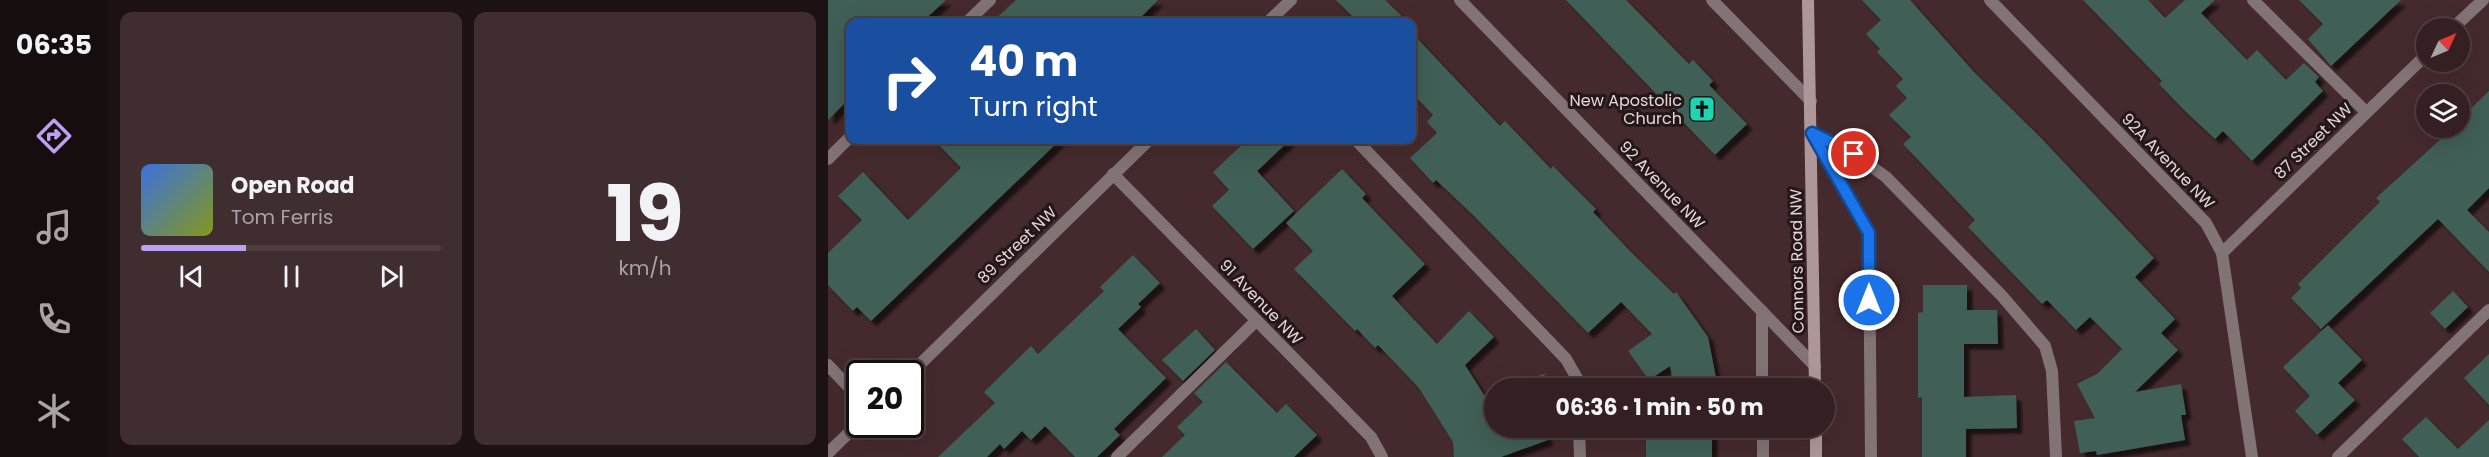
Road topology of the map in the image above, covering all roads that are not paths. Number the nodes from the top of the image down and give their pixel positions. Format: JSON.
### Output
{"nodes":[{"id":1,"x":990,"y":0,"type":"edge"},
{"id":2,"x":1291,"y":0,"type":"edge"},
{"id":3,"x":1460,"y":0,"type":"edge"},
{"id":4,"x":1712,"y":0,"type":"edge"},
{"id":5,"x":1808,"y":0,"type":"edge"},
{"id":6,"x":1990,"y":0,"type":"edge"},
{"id":7,"x":2253,"y":0,"type":"edge"},
{"id":8,"x":2483,"y":0,"type":"edge"},
{"id":9,"x":971,"y":18,"type":"edge"},
{"id":10,"x":1272,"y":18,"type":"edge"},
{"id":11,"x":2464,"y":18,"type":"edge"},
{"id":12,"x":2416,"y":64,"type":"edge"},
{"id":13,"x":1811,"y":101,"type":"junction"},
{"id":14,"x":2366,"y":112,"type":"junction"},
{"id":15,"x":1812,"y":133,"type":"junction"},
{"id":16,"x":846,"y":141,"type":"edge"},
{"id":17,"x":1145,"y":144,"type":"edge"},
{"id":18,"x":1360,"y":144,"type":"edge"},
{"id":19,"x":828,"y":159,"type":"edge"},
{"id":20,"x":1113,"y":174,"type":"junction"},
{"id":21,"x":2222,"y":253,"type":"junction"},
{"id":22,"x":2489,"y":310,"type":"edge"},
{"id":23,"x":1762,"y":311,"type":"junction"},
{"id":24,"x":1256,"y":321,"type":"junction"},
{"id":25,"x":924,"y":360,"type":"edge"},
{"id":26,"x":828,"y":365,"type":"edge"},
{"id":27,"x":1815,"y":366,"type":"junction"},
{"id":28,"x":1577,"y":378,"type":"edge"},
{"id":29,"x":1762,"y":378,"type":"edge"},
{"id":30,"x":1815,"y":378,"type":"edge"},
{"id":31,"x":846,"y":384,"type":"edge"},
{"id":32,"x":846,"y":436,"type":"edge"},
{"id":33,"x":1579,"y":438,"type":"edge"},
{"id":34,"x":1763,"y":438,"type":"edge"},
{"id":35,"x":1816,"y":438,"type":"edge"},
{"id":36,"x":828,"y":453,"type":"edge"},
{"id":37,"x":1382,"y":456,"type":"edge"},
{"id":38,"x":1117,"y":457,"type":"edge"},
{"id":39,"x":1580,"y":457,"type":"edge"},
{"id":40,"x":1763,"y":457,"type":"edge"},
{"id":41,"x":1816,"y":457,"type":"edge"},
{"id":42,"x":1871,"y":457,"type":"edge"},
{"id":43,"x":2056,"y":457,"type":"edge"},
{"id":44,"x":2252,"y":457,"type":"edge"},
{"id":45,"x":2338,"y":457,"type":"edge"}],
"edges":[{"from":1,"to":9,"type":"street"},
{"from":2,"to":10,"type":"street"},
{"from":3,"to":23,"type":"street","name":"92 Avenue NW"},
{"from":4,"to":13,"type":"street"},
{"from":5,"to":13,"type":"main road","name":"Connors Road NW"},
{"from":6,"to":21,"type":"street","name":"92A Avenue NW"},
{"from":7,"to":14,"type":"street"},
{"from":8,"to":11,"type":"street"},
{"from":12,"to":14,"type":"street","name":"87 Street NW"},
{"from":13,"to":15,"type":"main road","name":"Connors Road NW"},
{"from":14,"to":21,"type":"street","name":"87 Street NW"},
{"from":15,"to":27,"type":"main road","name":"Connors Road NW"},
{"from":15,"to":42,"type":"street","name":"Connors Road NW"},
{"from":15,"to":43,"type":"street"},
{"from":16,"to":19,"type":"street"},
{"from":17,"to":20,"type":"street","name":"89 Street NW"},
{"from":18,"to":28,"type":"street"},
{"from":20,"to":24,"type":"street","name":"91 Avenue NW"},
{"from":20,"to":25,"type":"street","name":"89 Street NW"},
{"from":21,"to":44,"type":"street","name":"92A Avenue NW"},
{"from":22,"to":45,"type":"street"},
{"from":23,"to":27,"type":"street","name":"92 Avenue NW"},
{"from":23,"to":29,"type":"street"},
{"from":24,"to":37,"type":"street","name":"91 Avenue NW"},
{"from":24,"to":38,"type":"street"},
{"from":26,"to":31,"type":"street"},
{"from":27,"to":30,"type":"main road","name":"Connors Road NW"},
{"from":32,"to":36,"type":"street"},
{"from":33,"to":39,"type":"street"},
{"from":34,"to":40,"type":"street"},
{"from":35,"to":41,"type":"main road"}]}
